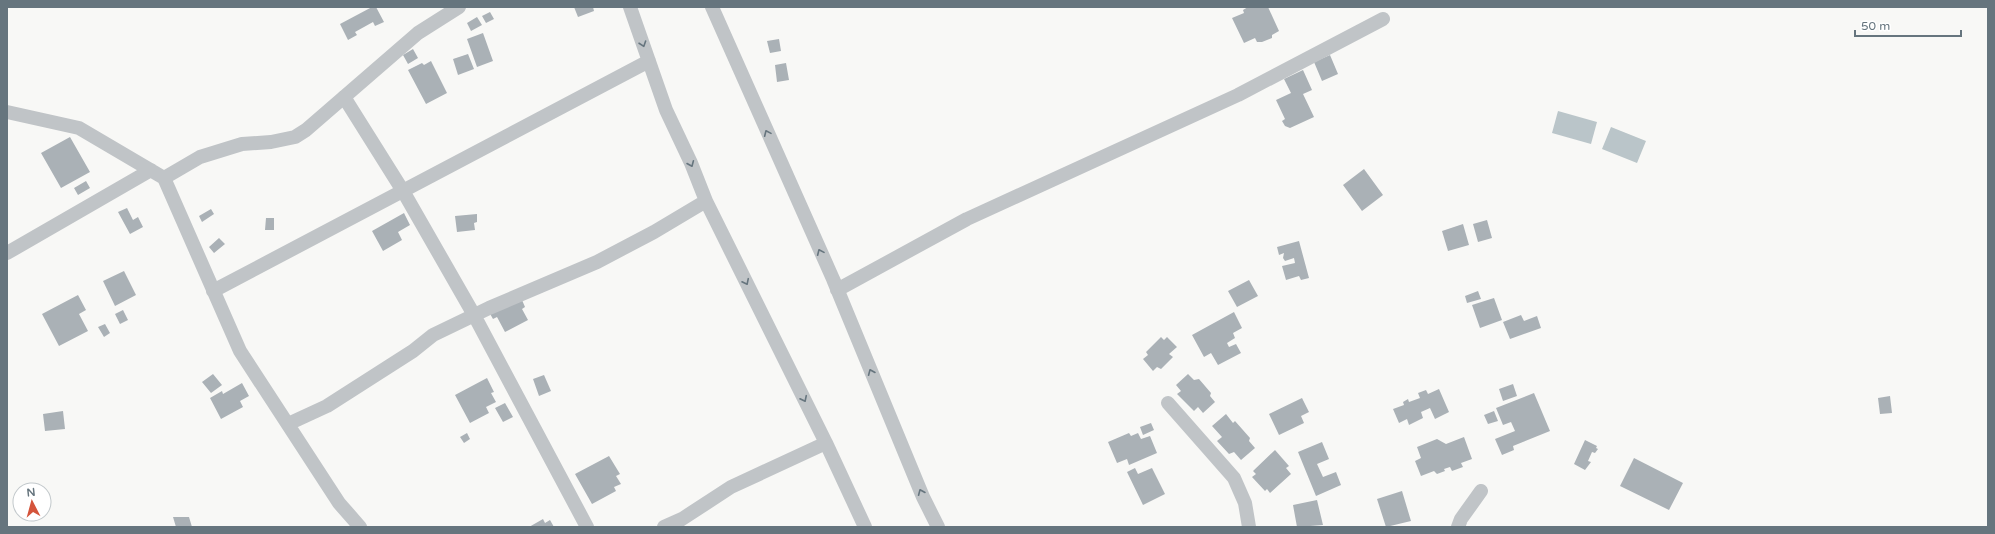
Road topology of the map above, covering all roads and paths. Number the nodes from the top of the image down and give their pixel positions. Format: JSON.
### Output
{"nodes":[{"id":1,"x":458,"y":7,"type":"edge"},
{"id":2,"x":630,"y":7,"type":"edge"},
{"id":3,"x":712,"y":7,"type":"edge"},
{"id":4,"x":1383,"y":19,"type":"dead end"},
{"id":5,"x":649,"y":61,"type":"junction"},
{"id":6,"x":344,"y":97,"type":"junction"},
{"id":7,"x":7,"y":112,"type":"edge"},
{"id":8,"x":151,"y":170,"type":"junction"},
{"id":9,"x":164,"y":178,"type":"junction"},
{"id":10,"x":403,"y":191,"type":"junction"},
{"id":11,"x":706,"y":201,"type":"junction"},
{"id":12,"x":7,"y":253,"type":"edge"},
{"id":13,"x":837,"y":290,"type":"junction"},
{"id":14,"x":213,"y":291,"type":"junction"},
{"id":15,"x":474,"y":315,"type":"junction"},
{"id":16,"x":1168,"y":403,"type":"dead end"},
{"id":17,"x":288,"y":424,"type":"junction"},
{"id":18,"x":826,"y":443,"type":"junction"},
{"id":19,"x":1481,"y":491,"type":"dead end"},
{"id":20,"x":360,"y":527,"type":"edge"},
{"id":21,"x":587,"y":527,"type":"edge"},
{"id":22,"x":664,"y":527,"type":"edge"},
{"id":23,"x":865,"y":527,"type":"edge"},
{"id":24,"x":938,"y":527,"type":"edge"},
{"id":25,"x":1249,"y":527,"type":"edge"},
{"id":26,"x":1458,"y":527,"type":"edge"}],
"edges":[{"from":1,"to":6,"type":"street"},
{"from":2,"to":5,"type":"street","one_way":true},
{"from":13,"to":3,"type":"street","one_way":true},
{"from":4,"to":13,"type":"street"},
{"from":5,"to":10,"type":"street"},
{"from":5,"to":11,"type":"street","one_way":true},
{"from":6,"to":9,"type":"street"},
{"from":6,"to":10,"type":"street"},
{"from":7,"to":8,"type":"street"},
{"from":8,"to":9,"type":"street"},
{"from":8,"to":12,"type":"street"},
{"from":9,"to":14,"type":"street"},
{"from":10,"to":14,"type":"street"},
{"from":10,"to":15,"type":"street"},
{"from":11,"to":15,"type":"street"},
{"from":11,"to":18,"type":"street","one_way":true},
{"from":24,"to":13,"type":"street","one_way":true},
{"from":14,"to":17,"type":"street"},
{"from":15,"to":17,"type":"street"},
{"from":15,"to":21,"type":"street"},
{"from":16,"to":25,"type":"street"},
{"from":17,"to":20,"type":"street"},
{"from":18,"to":22,"type":"street"},
{"from":18,"to":23,"type":"street"},
{"from":19,"to":26,"type":"street"}]}
